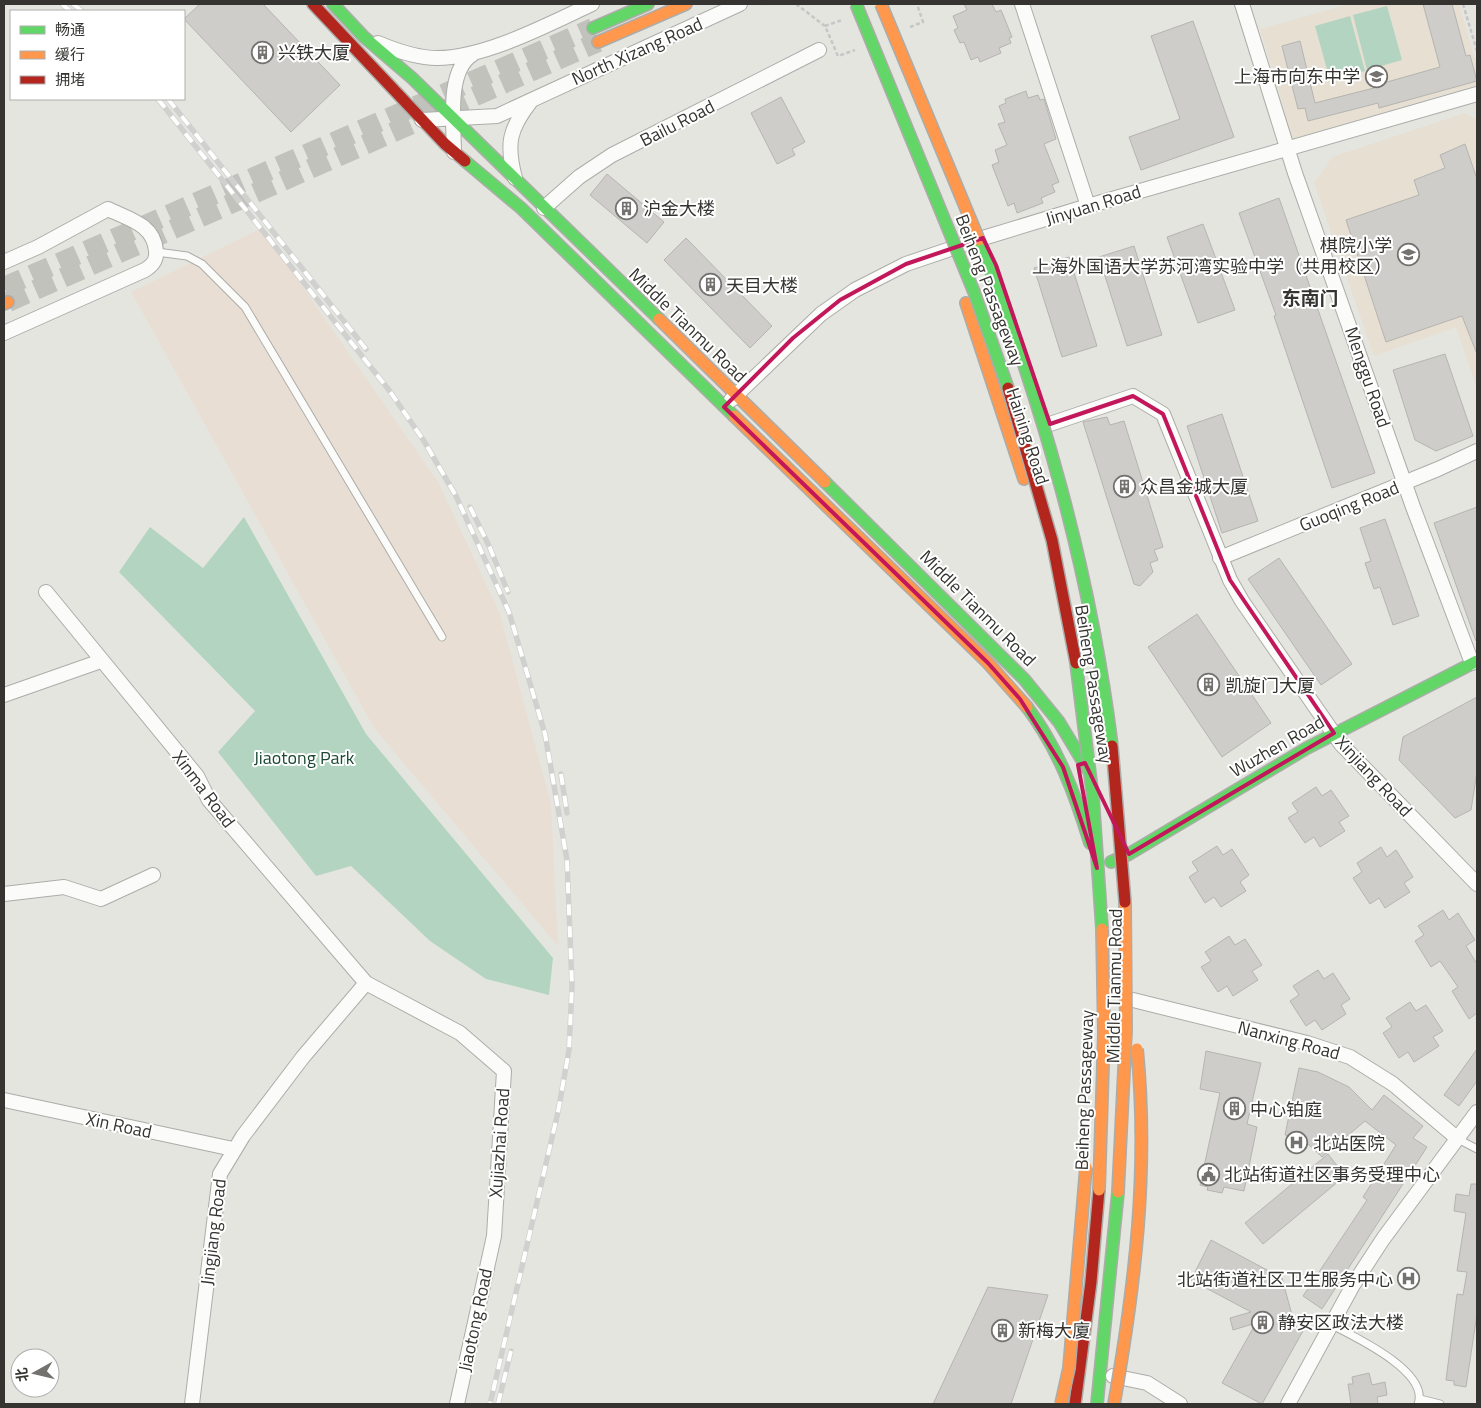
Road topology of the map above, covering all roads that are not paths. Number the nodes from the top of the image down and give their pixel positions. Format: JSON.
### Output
{"nodes":[{"id":1,"x":313,"y":4,"type":"edge"},
{"id":2,"x":333,"y":4,"type":"edge"},
{"id":3,"x":592,"y":4,"type":"edge"},
{"id":4,"x":648,"y":4,"type":"edge"},
{"id":5,"x":686,"y":4,"type":"edge"},
{"id":6,"x":740,"y":4,"type":"edge"},
{"id":7,"x":849,"y":4,"type":"edge"},
{"id":8,"x":856,"y":4,"type":"edge"},
{"id":9,"x":881,"y":4,"type":"edge"},
{"id":10,"x":887,"y":4,"type":"edge"},
{"id":11,"x":1022,"y":4,"type":"edge"},
{"id":12,"x":1242,"y":4,"type":"edge"},
{"id":13,"x":593,"y":28,"type":"tunnel mouth"},
{"id":14,"x":364,"y":37,"type":"junction"},
{"id":15,"x":598,"y":42,"type":"tunnel mouth"},
{"id":16,"x":819,"y":50,"type":"dead end"},
{"id":17,"x":478,"y":51,"type":"junction"},
{"id":18,"x":454,"y":91,"type":"junction"},
{"id":19,"x":1477,"y":94,"type":"edge"},
{"id":20,"x":534,"y":99,"type":"junction"},
{"id":21,"x":484,"y":118,"type":"junction"},
{"id":22,"x":422,"y":120,"type":"junction"},
{"id":23,"x":454,"y":120,"type":"junction"},
{"id":24,"x":1287,"y":148,"type":"junction"},
{"id":25,"x":454,"y":152,"type":"junction"},
{"id":26,"x":515,"y":180,"type":"junction"},
{"id":27,"x":1088,"y":206,"type":"junction"},
{"id":28,"x":544,"y":208,"type":"junction"},
{"id":29,"x":983,"y":238,"type":"junction"},
{"id":30,"x":947,"y":250,"type":"junction"},
{"id":31,"x":157,"y":252,"type":"junction"},
{"id":32,"x":4,"y":262,"type":"edge"},
{"id":33,"x":4,"y":332,"type":"edge"},
{"id":34,"x":735,"y":396,"type":"junction"},
{"id":35,"x":724,"y":407,"type":"junction"},
{"id":36,"x":1050,"y":424,"type":"junction"},
{"id":37,"x":1477,"y":451,"type":"edge"},
{"id":38,"x":1405,"y":483,"type":"junction"},
{"id":39,"x":1220,"y":558,"type":"junction"},
{"id":40,"x":46,"y":592,"type":"dead end"},
{"id":41,"x":442,"y":637,"type":"dead end"},
{"id":42,"x":101,"y":661,"type":"junction"},
{"id":43,"x":1475,"y":662,"type":"edge"},
{"id":44,"x":4,"y":694,"type":"edge"},
{"id":45,"x":1334,"y":733,"type":"junction"},
{"id":46,"x":1078,"y":752,"type":"junction"},
{"id":47,"x":1129,"y":854,"type":"junction"},
{"id":48,"x":1097,"y":868,"type":"junction"},
{"id":49,"x":153,"y":875,"type":"dead end"},
{"id":50,"x":1477,"y":884,"type":"edge"},
{"id":51,"x":4,"y":894,"type":"edge"},
{"id":52,"x":1127,"y":975,"type":"junction"},
{"id":53,"x":1104,"y":978,"type":"junction"},
{"id":54,"x":366,"y":984,"type":"junction"},
{"id":55,"x":1133,"y":1000,"type":"junction"},
{"id":56,"x":4,"y":1100,"type":"edge"},
{"id":57,"x":1477,"y":1112,"type":"edge"},
{"id":58,"x":1089,"y":1121,"type":"dead end"},
{"id":59,"x":1458,"y":1139,"type":"junction"},
{"id":60,"x":233,"y":1149,"type":"junction"},
{"id":61,"x":1477,"y":1149,"type":"edge"},
{"id":62,"x":1087,"y":1150,"type":"dead end"},
{"id":63,"x":494,"y":1236,"type":"joint"},
{"id":64,"x":1332,"y":1325,"type":"junction"},
{"id":65,"x":1108,"y":1375,"type":"junction"},
{"id":66,"x":1419,"y":1402,"type":"edge"},
{"id":67,"x":192,"y":1404,"type":"edge"},
{"id":68,"x":457,"y":1404,"type":"edge"},
{"id":69,"x":1061,"y":1404,"type":"edge"},
{"id":70,"x":1074,"y":1404,"type":"edge"},
{"id":71,"x":1097,"y":1404,"type":"edge"},
{"id":72,"x":1102,"y":1404,"type":"edge"},
{"id":73,"x":1114,"y":1404,"type":"edge"},
{"id":74,"x":1180,"y":1404,"type":"edge"},
{"id":75,"x":1288,"y":1404,"type":"edge"},
{"id":76,"x":1440,"y":1404,"type":"edge"}],
"edges":[{"from":1,"to":22,"type":"main road","name":"Middle Tianmu Road"},
{"from":2,"to":14,"type":"main road","name":"Middle Tianmu Road"},
{"from":3,"to":17,"type":"street"},
{"from":4,"to":13,"type":"main road"},
{"from":5,"to":15,"type":"main road","name":"North Xizang Road"},
{"from":6,"to":20,"type":"street","name":"North Xizang Road"},
{"from":7,"to":30,"type":"main road","name":"Haining Road"},
{"from":8,"to":53,"type":"main road","name":"Beiheng Passageway","bridge":true},
{"from":9,"to":52,"type":"main road","name":"Beiheng Passageway","bridge":true},
{"from":10,"to":29,"type":"main road","name":"Haining Road"},
{"from":11,"to":27,"type":"street"},
{"from":12,"to":24,"type":"street","name":"Menggu Road"},
{"from":14,"to":17,"type":"street"},
{"from":14,"to":23,"type":"main road","name":"Middle Tianmu Road"},
{"from":16,"to":28,"type":"street","name":"Bailu Road"},
{"from":17,"to":18,"type":"street"},
{"from":18,"to":21,"type":"street"},
{"from":18,"to":23,"type":"street"},
{"from":19,"to":24,"type":"street","name":"Jinyuan Road"},
{"from":20,"to":21,"type":"street","name":"North Xizang Road"},
{"from":20,"to":26,"type":"street","name":"North Xizang Road"},
{"from":21,"to":23,"type":"street","name":"North Xizang Road"},
{"from":22,"to":23,"type":"street","name":"North Xizang Road"},
{"from":22,"to":25,"type":"main road","name":"Middle Tianmu Road"},
{"from":23,"to":25,"type":"street"},
{"from":23,"to":26,"type":"main road","name":"Middle Tianmu Road"},
{"from":24,"to":27,"type":"street","name":"Jinyuan Road"},
{"from":24,"to":38,"type":"street","name":"Menggu Road"},
{"from":25,"to":35,"type":"main road","name":"Middle Tianmu Road"},
{"from":26,"to":28,"type":"main road","name":"Middle Tianmu Road"},
{"from":27,"to":29,"type":"street","name":"Jinyuan Road"},
{"from":28,"to":34,"type":"main road","name":"Middle Tianmu Road"},
{"from":29,"to":30,"type":"street","name":"Jinyuan Road"},
{"from":29,"to":36,"type":"main road","name":"Haining Road"},
{"from":30,"to":34,"type":"street","name":"Jinyuan Road"},
{"from":30,"to":46,"type":"main road","name":"Haining Road"},
{"from":31,"to":32,"type":"street"},
{"from":31,"to":33,"type":"street"},
{"from":31,"to":41,"type":"lane"},
{"from":34,"to":35,"type":"street","name":"Jinyuan Road"},
{"from":34,"to":46,"type":"main road","name":"Middle Tianmu Road"},
{"from":35,"to":48,"type":"main road","name":"Middle Tianmu Road"},
{"from":36,"to":39,"type":"street","name":"Xinjiang Road"},
{"from":36,"to":47,"type":"main road","name":"Haining Road"},
{"from":37,"to":38,"type":"street","name":"Guoqing Road"},
{"from":38,"to":39,"type":"street","name":"Guoqing Road"},
{"from":38,"to":43,"type":"street","name":"Menggu Road"},
{"from":39,"to":45,"type":"street","name":"Xinjiang Road"},
{"from":40,"to":42,"type":"street","name":"Xinma Road"},
{"from":42,"to":44,"type":"street"},
{"from":42,"to":54,"type":"street","name":"Xinma Road"},
{"from":43,"to":45,"type":"main road","name":"Wuzhen Road"},
{"from":45,"to":47,"type":"main road","name":"Wuzhen Road"},
{"from":45,"to":50,"type":"street","name":"Xinjiang Road"},
{"from":46,"to":47,"type":"main road","name":"Middle Tianmu Road"},
{"from":46,"to":48,"type":"main road","name":"Haining Road"},
{"from":47,"to":48,"type":"main road","name":"Wuzhen Road"},
{"from":47,"to":55,"type":"main road","name":"Middle Tianmu Road"},
{"from":48,"to":70,"type":"main road","name":"Middle Tianmu Road"},
{"from":49,"to":51,"type":"street"},
{"from":52,"to":71,"type":"main road","name":"Beiheng Passageway","bridge":true},
{"from":52,"to":73,"type":"main road","bridge":true},
{"from":53,"to":58,"type":"main road","bridge":true},
{"from":53,"to":70,"type":"main road","name":"Beiheng Passageway","bridge":true},
{"from":54,"to":60,"type":"street","name":"Jingjiang Road"},
{"from":54,"to":63,"type":"street","name":"Xujiazhai Road"},
{"from":55,"to":59,"type":"street","name":"Nanxing Road"},
{"from":55,"to":65,"type":"main road","name":"Middle Tianmu Road"},
{"from":56,"to":60,"type":"street","name":"Xin Road"},
{"from":57,"to":59,"type":"street"},
{"from":59,"to":61,"type":"lane","name":"Nanxing Road"},
{"from":59,"to":64,"type":"street"},
{"from":60,"to":67,"type":"street","name":"Jingjiang Road"},
{"from":62,"to":69,"type":"main road","bridge":true},
{"from":63,"to":68,"type":"street","name":"Jiaotong Road"},
{"from":64,"to":66,"type":"lane"},
{"from":64,"to":75,"type":"street"},
{"from":65,"to":72,"type":"main road","name":"Middle Tianmu Road"},
{"from":65,"to":74,"type":"street"},
{"from":66,"to":76,"type":"lane"}]}
